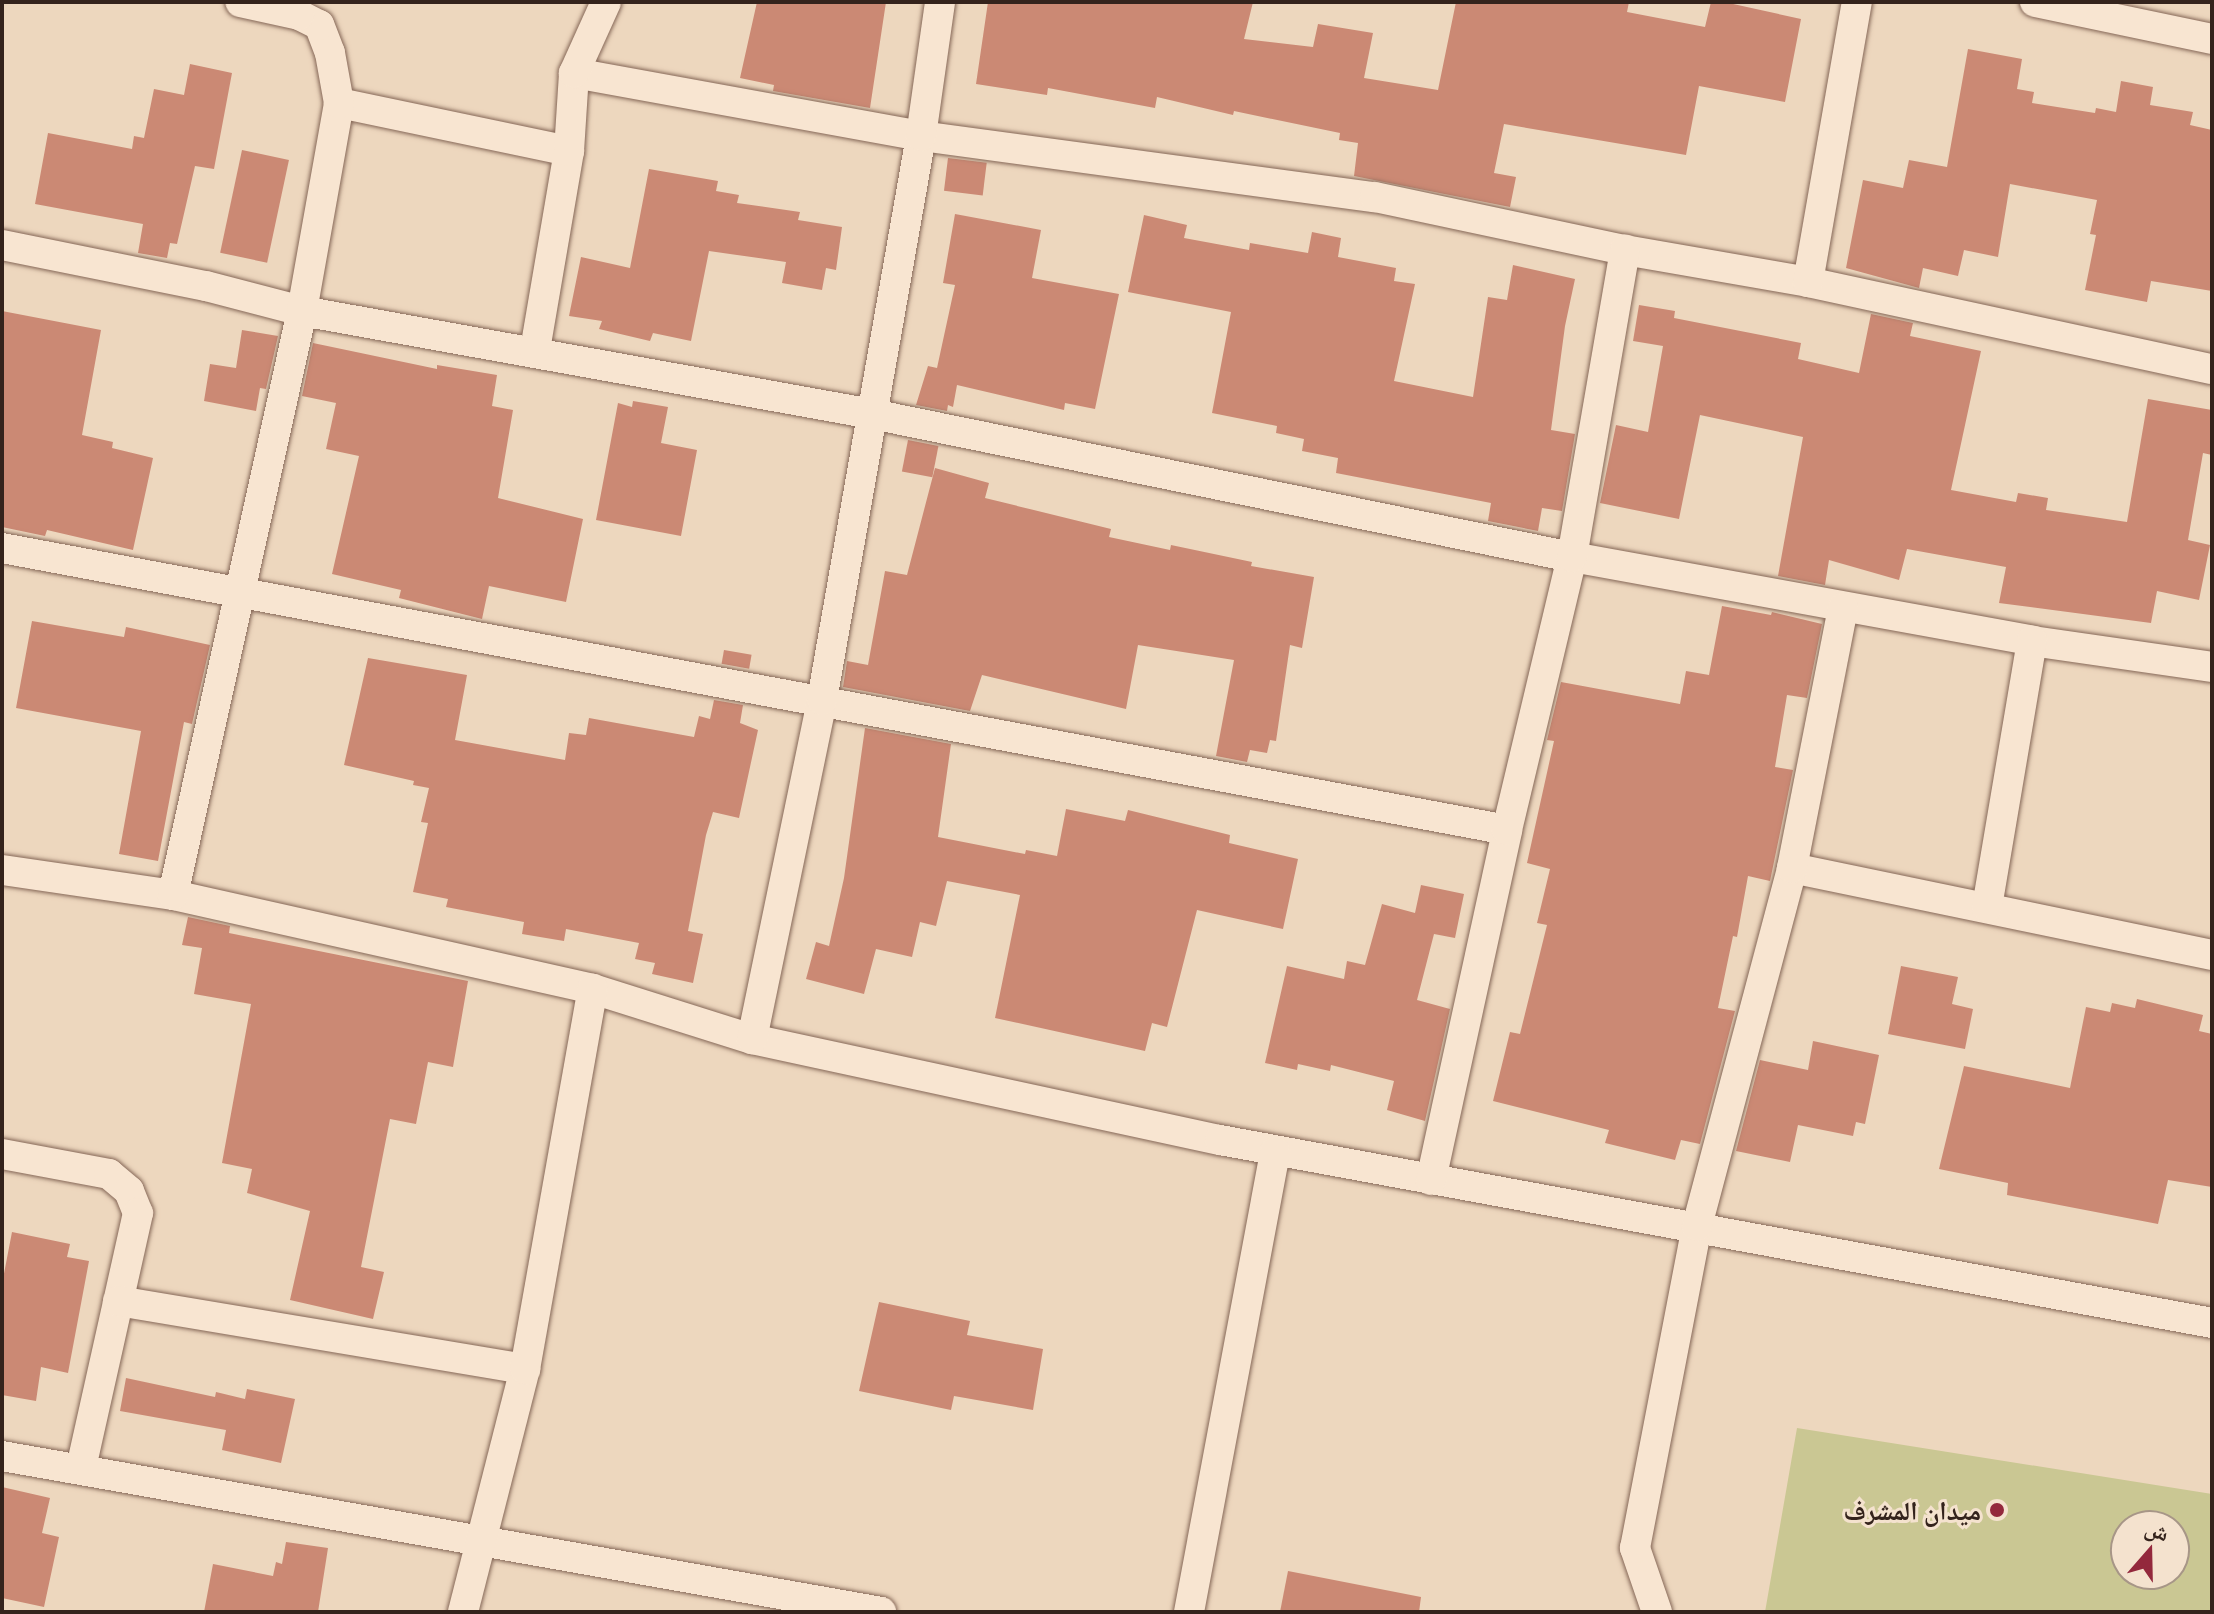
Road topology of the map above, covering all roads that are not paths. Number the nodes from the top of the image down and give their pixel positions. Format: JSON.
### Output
{"nodes":[{"id":1,"x":240,"y":2,"type":"edge"},
{"id":2,"x":606,"y":2,"type":"edge"},
{"id":3,"x":940,"y":2,"type":"edge"},
{"id":4,"x":1857,"y":2,"type":"edge"},
{"id":5,"x":2035,"y":2,"type":"edge"},
{"id":6,"x":2212,"y":39,"type":"edge"},
{"id":7,"x":574,"y":73,"type":"junction"},
{"id":8,"x":339,"y":103,"type":"junction"},
{"id":9,"x":921,"y":136,"type":"junction"},
{"id":10,"x":569,"y":151,"type":"junction"},
{"id":11,"x":2,"y":245,"type":"edge"},
{"id":12,"x":1625,"y":250,"type":"junction"},
{"id":13,"x":1808,"y":282,"type":"junction"},
{"id":14,"x":302,"y":311,"type":"junction"},
{"id":15,"x":535,"y":350,"type":"junction"},
{"id":16,"x":2212,"y":369,"type":"edge"},
{"id":17,"x":872,"y":414,"type":"junction"},
{"id":18,"x":2,"y":548,"type":"edge"},
{"id":19,"x":1572,"y":557,"type":"junction"},
{"id":20,"x":241,"y":595,"type":"junction"},
{"id":21,"x":1843,"y":608,"type":"junction"},
{"id":22,"x":2032,"y":641,"type":"junction"},
{"id":23,"x":2210,"y":658,"type":"edge"},
{"id":24,"x":822,"y":700,"type":"junction"},
{"id":25,"x":1507,"y":830,"type":"junction"},
{"id":26,"x":1792,"y":868,"type":"junction"},
{"id":27,"x":2,"y":870,"type":"edge"},
{"id":28,"x":173,"y":895,"type":"junction"},
{"id":29,"x":1987,"y":907,"type":"junction"},
{"id":30,"x":2212,"y":955,"type":"edge"},
{"id":31,"x":593,"y":989,"type":"junction"},
{"id":32,"x":752,"y":1039,"type":"junction"},
{"id":33,"x":1275,"y":1152,"type":"junction"},
{"id":34,"x":2,"y":1154,"type":"edge"},
{"id":35,"x":1431,"y":1180,"type":"junction"},
{"id":36,"x":1697,"y":1226,"type":"junction"},
{"id":37,"x":118,"y":1301,"type":"junction"},
{"id":38,"x":2212,"y":1323,"type":"edge"},
{"id":39,"x":525,"y":1369,"type":"junction"},
{"id":40,"x":2,"y":1456,"type":"edge"},
{"id":41,"x":81,"y":1469,"type":"junction"},
{"id":42,"x":482,"y":1538,"type":"junction"},
{"id":43,"x":463,"y":1612,"type":"edge"},
{"id":44,"x":881,"y":1612,"type":"edge"},
{"id":45,"x":1189,"y":1612,"type":"edge"},
{"id":46,"x":1657,"y":1612,"type":"edge"}],
"edges":[{"from":1,"to":8,"type":"street"},
{"from":2,"to":7,"type":"street"},
{"from":3,"to":9,"type":"street"},
{"from":4,"to":13,"type":"street"},
{"from":5,"to":6,"type":"street"},
{"from":7,"to":9,"type":"street"},
{"from":7,"to":10,"type":"street"},
{"from":8,"to":10,"type":"street"},
{"from":8,"to":14,"type":"street"},
{"from":9,"to":12,"type":"street"},
{"from":9,"to":17,"type":"street"},
{"from":10,"to":15,"type":"street"},
{"from":11,"to":14,"type":"street"},
{"from":12,"to":13,"type":"street"},
{"from":12,"to":19,"type":"street"},
{"from":13,"to":16,"type":"street"},
{"from":14,"to":15,"type":"street"},
{"from":14,"to":20,"type":"street"},
{"from":15,"to":17,"type":"street"},
{"from":17,"to":19,"type":"street"},
{"from":17,"to":24,"type":"street"},
{"from":18,"to":20,"type":"street"},
{"from":19,"to":21,"type":"street"},
{"from":19,"to":25,"type":"street"},
{"from":20,"to":24,"type":"street"},
{"from":20,"to":28,"type":"street"},
{"from":21,"to":22,"type":"street"},
{"from":21,"to":26,"type":"street"},
{"from":22,"to":23,"type":"street"},
{"from":22,"to":29,"type":"street"},
{"from":24,"to":25,"type":"street"},
{"from":24,"to":32,"type":"street"},
{"from":25,"to":35,"type":"street"},
{"from":26,"to":29,"type":"street"},
{"from":26,"to":36,"type":"street"},
{"from":27,"to":28,"type":"street"},
{"from":28,"to":31,"type":"street"},
{"from":29,"to":30,"type":"street"},
{"from":31,"to":32,"type":"street"},
{"from":31,"to":39,"type":"street"},
{"from":32,"to":33,"type":"street"},
{"from":33,"to":35,"type":"street"},
{"from":33,"to":45,"type":"street"},
{"from":34,"to":37,"type":"street"},
{"from":35,"to":36,"type":"street"},
{"from":36,"to":38,"type":"street"},
{"from":36,"to":46,"type":"street"},
{"from":37,"to":39,"type":"street"},
{"from":37,"to":41,"type":"street"},
{"from":39,"to":42,"type":"street"},
{"from":40,"to":41,"type":"street"},
{"from":41,"to":42,"type":"street"},
{"from":42,"to":43,"type":"street"},
{"from":42,"to":44,"type":"street"}]}
